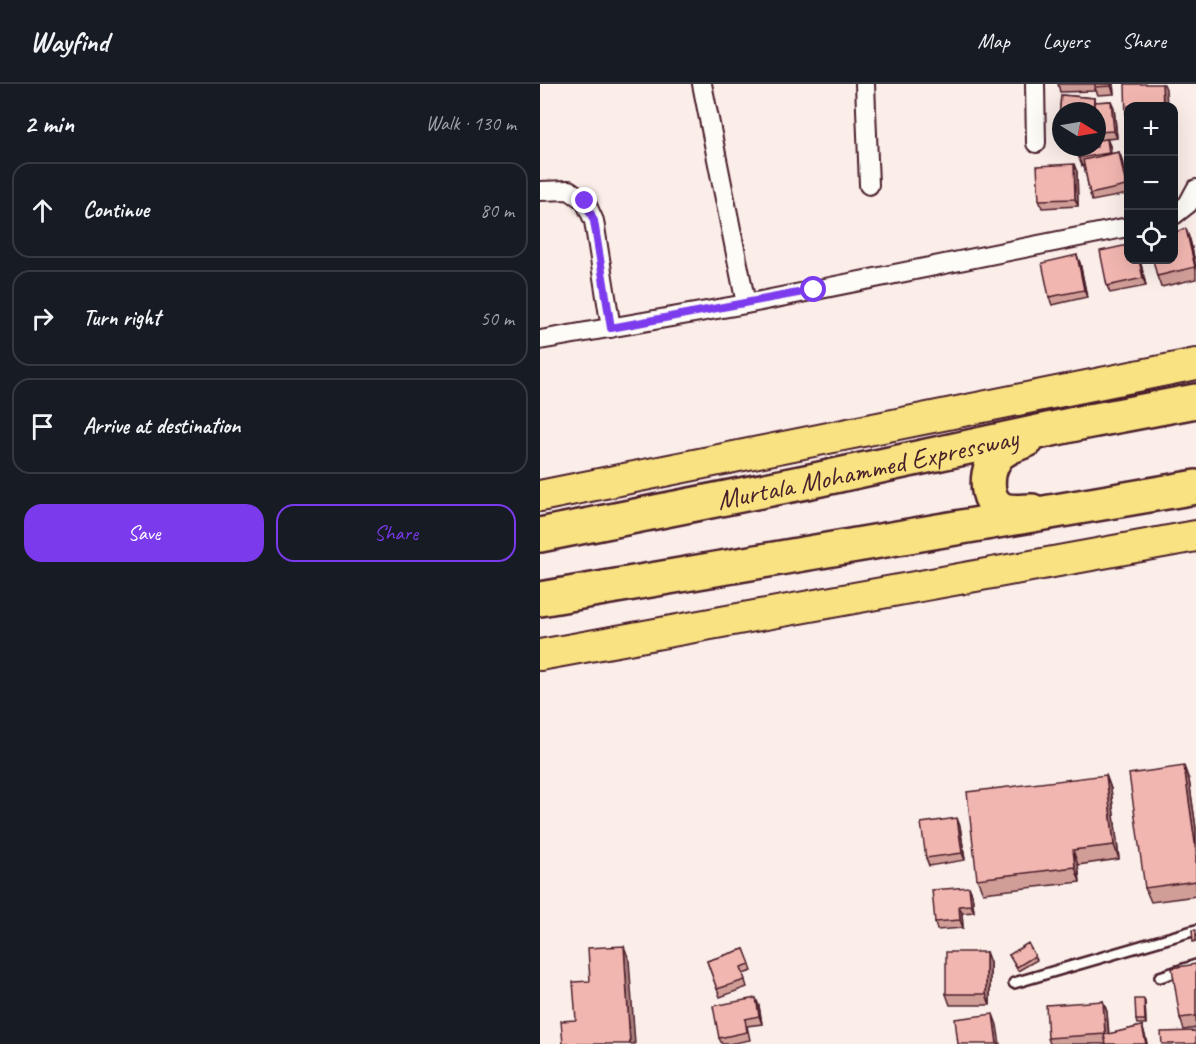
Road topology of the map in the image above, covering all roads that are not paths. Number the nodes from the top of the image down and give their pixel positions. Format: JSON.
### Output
{"nodes":[{"id":1,"x":702,"y":84,"type":"edge"},
{"id":2,"x":865,"y":84,"type":"edge"},
{"id":3,"x":1035,"y":84,"type":"edge"},
{"id":4,"x":1036,"y":143,"type":"dead end"},
{"id":5,"x":869,"y":185,"type":"dead end"},
{"id":6,"x":1196,"y":189,"type":"edge"},
{"id":7,"x":540,"y":191,"type":"edge"},
{"id":8,"x":1178,"y":211,"type":"edge"},
{"id":9,"x":1124,"y":228,"type":"edge"},
{"id":10,"x":746,"y":304,"type":"junction"},
{"id":11,"x":611,"y":328,"type":"junction"},
{"id":12,"x":540,"y":340,"type":"edge"},
{"id":13,"x":1196,"y":364,"type":"edge"},
{"id":14,"x":1196,"y":401,"type":"edge"},
{"id":15,"x":1080,"y":423,"type":"junction"},
{"id":16,"x":1196,"y":487,"type":"edge"},
{"id":17,"x":540,"y":496,"type":"edge"},
{"id":18,"x":1082,"y":507,"type":"junction"},
{"id":19,"x":540,"y":536,"type":"edge"},
{"id":20,"x":1196,"y":536,"type":"edge"},
{"id":21,"x":547,"y":599,"type":"edge"},
{"id":22,"x":540,"y":655,"type":"edge"},
{"id":23,"x":1196,"y":930,"type":"edge"},
{"id":24,"x":1196,"y":965,"type":"edge"},
{"id":25,"x":1160,"y":977,"type":"dead end"},
{"id":26,"x":1014,"y":983,"type":"dead end"}],
"edges":[{"from":1,"to":10,"type":"street"},
{"from":2,"to":5,"type":"street"},
{"from":3,"to":4,"type":"street"},
{"from":6,"to":8,"type":"street"},
{"from":7,"to":11,"type":"street"},
{"from":9,"to":10,"type":"street"},
{"from":10,"to":11,"type":"street"},
{"from":11,"to":12,"type":"street"},
{"from":13,"to":17,"type":"main road"},
{"from":14,"to":15,"type":"highway","name":"Murtala Mohammed Expressway"},
{"from":15,"to":18,"type":"highway"},
{"from":15,"to":19,"type":"highway","name":"Murtala Mohammed Expressway"},
{"from":16,"to":18,"type":"highway"},
{"from":18,"to":21,"type":"highway"},
{"from":20,"to":22,"type":"main road"},
{"from":23,"to":26,"type":"lane"},
{"from":24,"to":25,"type":"lane"}]}
